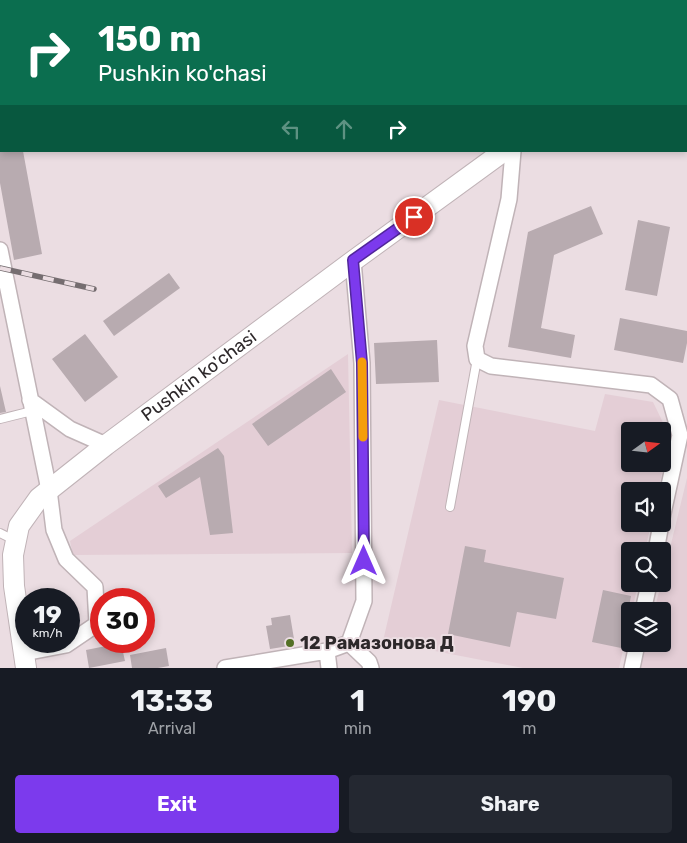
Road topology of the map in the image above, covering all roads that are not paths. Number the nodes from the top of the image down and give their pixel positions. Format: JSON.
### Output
{"nodes":[{"id":1,"x":503,"y":152,"type":"edge"},
{"id":2,"x":514,"y":152,"type":"edge"},
{"id":3,"x":0,"y":250,"type":"edge"},
{"id":4,"x":353,"y":260,"type":"junction"},
{"id":5,"x":477,"y":359,"type":"junction"},
{"id":6,"x":31,"y":405,"type":"junction"},
{"id":7,"x":0,"y":420,"type":"edge"},
{"id":8,"x":106,"y":445,"type":"junction"},
{"id":9,"x":670,"y":482,"type":"edge"},
{"id":10,"x":49,"y":490,"type":"junction"},
{"id":11,"x":450,"y":506,"type":"dead end"},
{"id":12,"x":8,"y":537,"type":"edge"},
{"id":13,"x":349,"y":642,"type":"junction"},
{"id":14,"x":327,"y":651,"type":"junction"},
{"id":15,"x":635,"y":652,"type":"edge"},
{"id":16,"x":25,"y":660,"type":"edge"},
{"id":17,"x":225,"y":668,"type":"edge"},
{"id":18,"x":329,"y":668,"type":"edge"},
{"id":19,"x":371,"y":668,"type":"edge"},
{"id":20,"x":632,"y":668,"type":"edge"}],
"edges":[{"from":1,"to":4,"type":"street","name":"Pushkin ko'chasi"},
{"from":2,"to":5,"type":"street"},
{"from":3,"to":6,"type":"street"},
{"from":4,"to":8,"type":"street","name":"Pushkin ko'chasi"},
{"from":4,"to":13,"type":"street"},
{"from":5,"to":9,"type":"street"},
{"from":5,"to":11,"type":"lane"},
{"from":6,"to":7,"type":"lane"},
{"from":6,"to":8,"type":"street"},
{"from":6,"to":10,"type":"street"},
{"from":8,"to":10,"type":"street","name":"Pushkin ko'chasi"},
{"from":10,"to":12,"type":"street","name":"Pushkin ko'chasi"},
{"from":10,"to":16,"type":"street"},
{"from":12,"to":16,"type":"street","name":"Pushkin ko'chasi"},
{"from":13,"to":14,"type":"street"},
{"from":13,"to":19,"type":"street"},
{"from":14,"to":17,"type":"street"},
{"from":14,"to":18,"type":"street"},
{"from":15,"to":20,"type":"street"}]}
